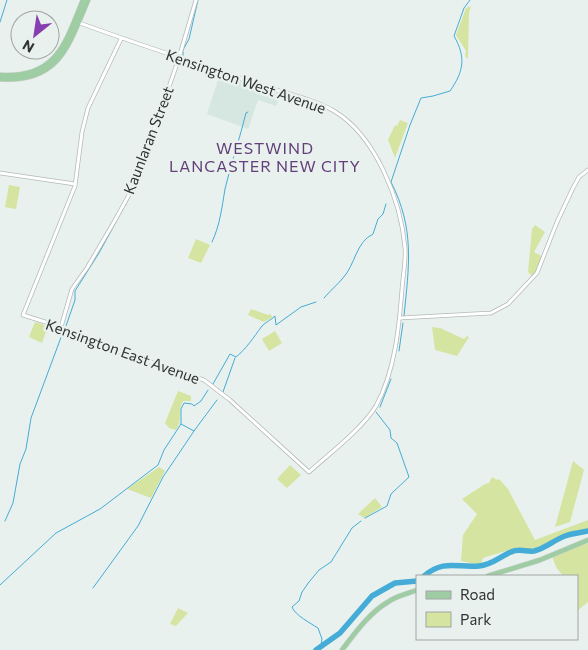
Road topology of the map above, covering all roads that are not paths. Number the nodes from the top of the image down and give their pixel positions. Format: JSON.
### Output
{"nodes":[{"id":1,"x":83,"y":0,"type":"edge"},
{"id":2,"x":88,"y":0,"type":"edge"},
{"id":3,"x":196,"y":0,"type":"edge"},
{"id":4,"x":76,"y":22,"type":"junction"},
{"id":5,"x":121,"y":39,"type":"junction"},
{"id":6,"x":178,"y":58,"type":"junction"},
{"id":7,"x":0,"y":77,"type":"edge"},
{"id":8,"x":588,"y":170,"type":"edge"},
{"id":9,"x":0,"y":173,"type":"edge"},
{"id":10,"x":75,"y":184,"type":"junction"},
{"id":11,"x":400,"y":318,"type":"junction"},
{"id":12,"x":63,"y":328,"type":"junction"},
{"id":13,"x":309,"y":472,"type":"joint"},
{"id":14,"x":588,"y":540,"type":"edge"},
{"id":15,"x":491,"y":575,"type":"edge"},
{"id":16,"x":416,"y":590,"type":"edge"},
{"id":17,"x":342,"y":650,"type":"edge"}],
"edges":[{"from":1,"to":4,"type":"main road"},
{"from":2,"to":4,"type":"main road"},
{"from":3,"to":6,"type":"street","name":"Kaunlaran Street"},
{"from":4,"to":5,"type":"street","name":"Kensington West Avenue"},
{"from":4,"to":7,"type":"main road"},
{"from":5,"to":6,"type":"street","name":"Kensington West Avenue"},
{"from":5,"to":10,"type":"street"},
{"from":6,"to":11,"type":"street","name":"Kensington West Avenue"},
{"from":6,"to":12,"type":"street","name":"Kaunlaran Street"},
{"from":8,"to":11,"type":"street"},
{"from":9,"to":10,"type":"street"},
{"from":10,"to":12,"type":"street","name":"Kensington East Avenue"},
{"from":11,"to":13,"type":"street","name":"Kensington West Avenue"},
{"from":12,"to":13,"type":"street","name":"Kensington East Avenue"},
{"from":14,"to":15,"type":"main road"},
{"from":16,"to":17,"type":"main road"}]}
